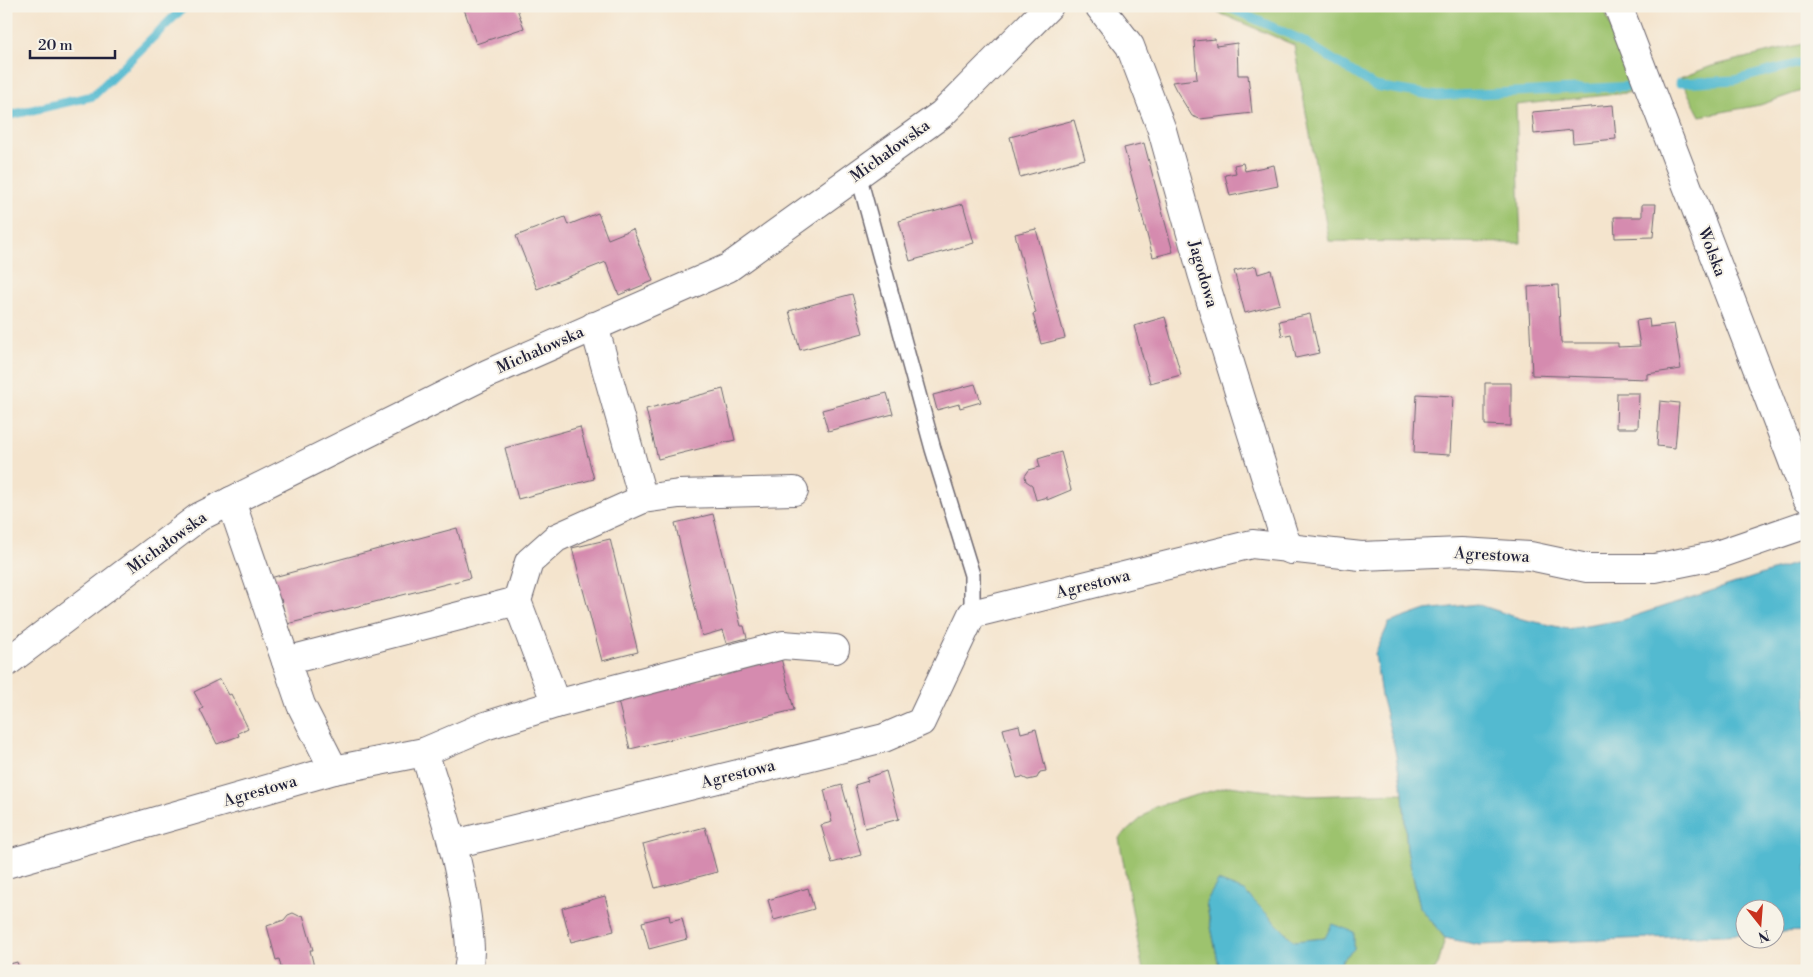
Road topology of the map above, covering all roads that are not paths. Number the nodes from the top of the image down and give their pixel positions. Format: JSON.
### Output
{"nodes":[{"id":1,"x":1049,"y":6,"type":"edge"},
{"id":2,"x":1099,"y":6,"type":"edge"},
{"id":3,"x":1618,"y":6,"type":"edge"},
{"id":4,"x":858,"y":174,"type":"junction"},
{"id":5,"x":594,"y":326,"type":"junction"},
{"id":6,"x":794,"y":491,"type":"dead end"},
{"id":7,"x":1807,"y":498,"type":"edge"},
{"id":8,"x":643,"y":499,"type":"junction"},
{"id":9,"x":231,"y":501,"type":"junction"},
{"id":10,"x":1807,"y":524,"type":"edge"},
{"id":11,"x":1291,"y":550,"type":"junction"},
{"id":12,"x":517,"y":601,"type":"junction"},
{"id":13,"x":972,"y":614,"type":"junction"},
{"id":14,"x":835,"y":649,"type":"dead end"},
{"id":15,"x":286,"y":661,"type":"junction"},
{"id":16,"x":6,"y":663,"type":"edge"},
{"id":17,"x":556,"y":704,"type":"junction"},
{"id":18,"x":424,"y":752,"type":"junction"},
{"id":19,"x":334,"y":770,"type":"junction"},
{"id":20,"x":454,"y":844,"type":"junction"},
{"id":21,"x":6,"y":864,"type":"edge"},
{"id":22,"x":468,"y":971,"type":"edge"}],
"edges":[{"from":1,"to":4,"type":"street","name":"Michałowska"},
{"from":2,"to":11,"type":"street","name":"Jagodowa"},
{"from":3,"to":7,"type":"street","name":"Wolska"},
{"from":4,"to":5,"type":"street","name":"Michałowska"},
{"from":4,"to":13,"type":"lane"},
{"from":5,"to":8,"type":"street"},
{"from":5,"to":9,"type":"street","name":"Michałowska"},
{"from":6,"to":8,"type":"street"},
{"from":8,"to":12,"type":"street"},
{"from":9,"to":15,"type":"street"},
{"from":9,"to":16,"type":"street","name":"Michałowska"},
{"from":10,"to":11,"type":"street","name":"Agrestowa"},
{"from":11,"to":13,"type":"street","name":"Agrestowa"},
{"from":12,"to":15,"type":"street"},
{"from":12,"to":17,"type":"street"},
{"from":13,"to":20,"type":"street","name":"Agrestowa"},
{"from":14,"to":17,"type":"street","name":"Agrestowa"},
{"from":15,"to":19,"type":"street"},
{"from":17,"to":18,"type":"street","name":"Agrestowa"},
{"from":18,"to":19,"type":"street","name":"Agrestowa"},
{"from":18,"to":20,"type":"street"},
{"from":19,"to":21,"type":"street","name":"Agrestowa"},
{"from":20,"to":22,"type":"street"}]}
